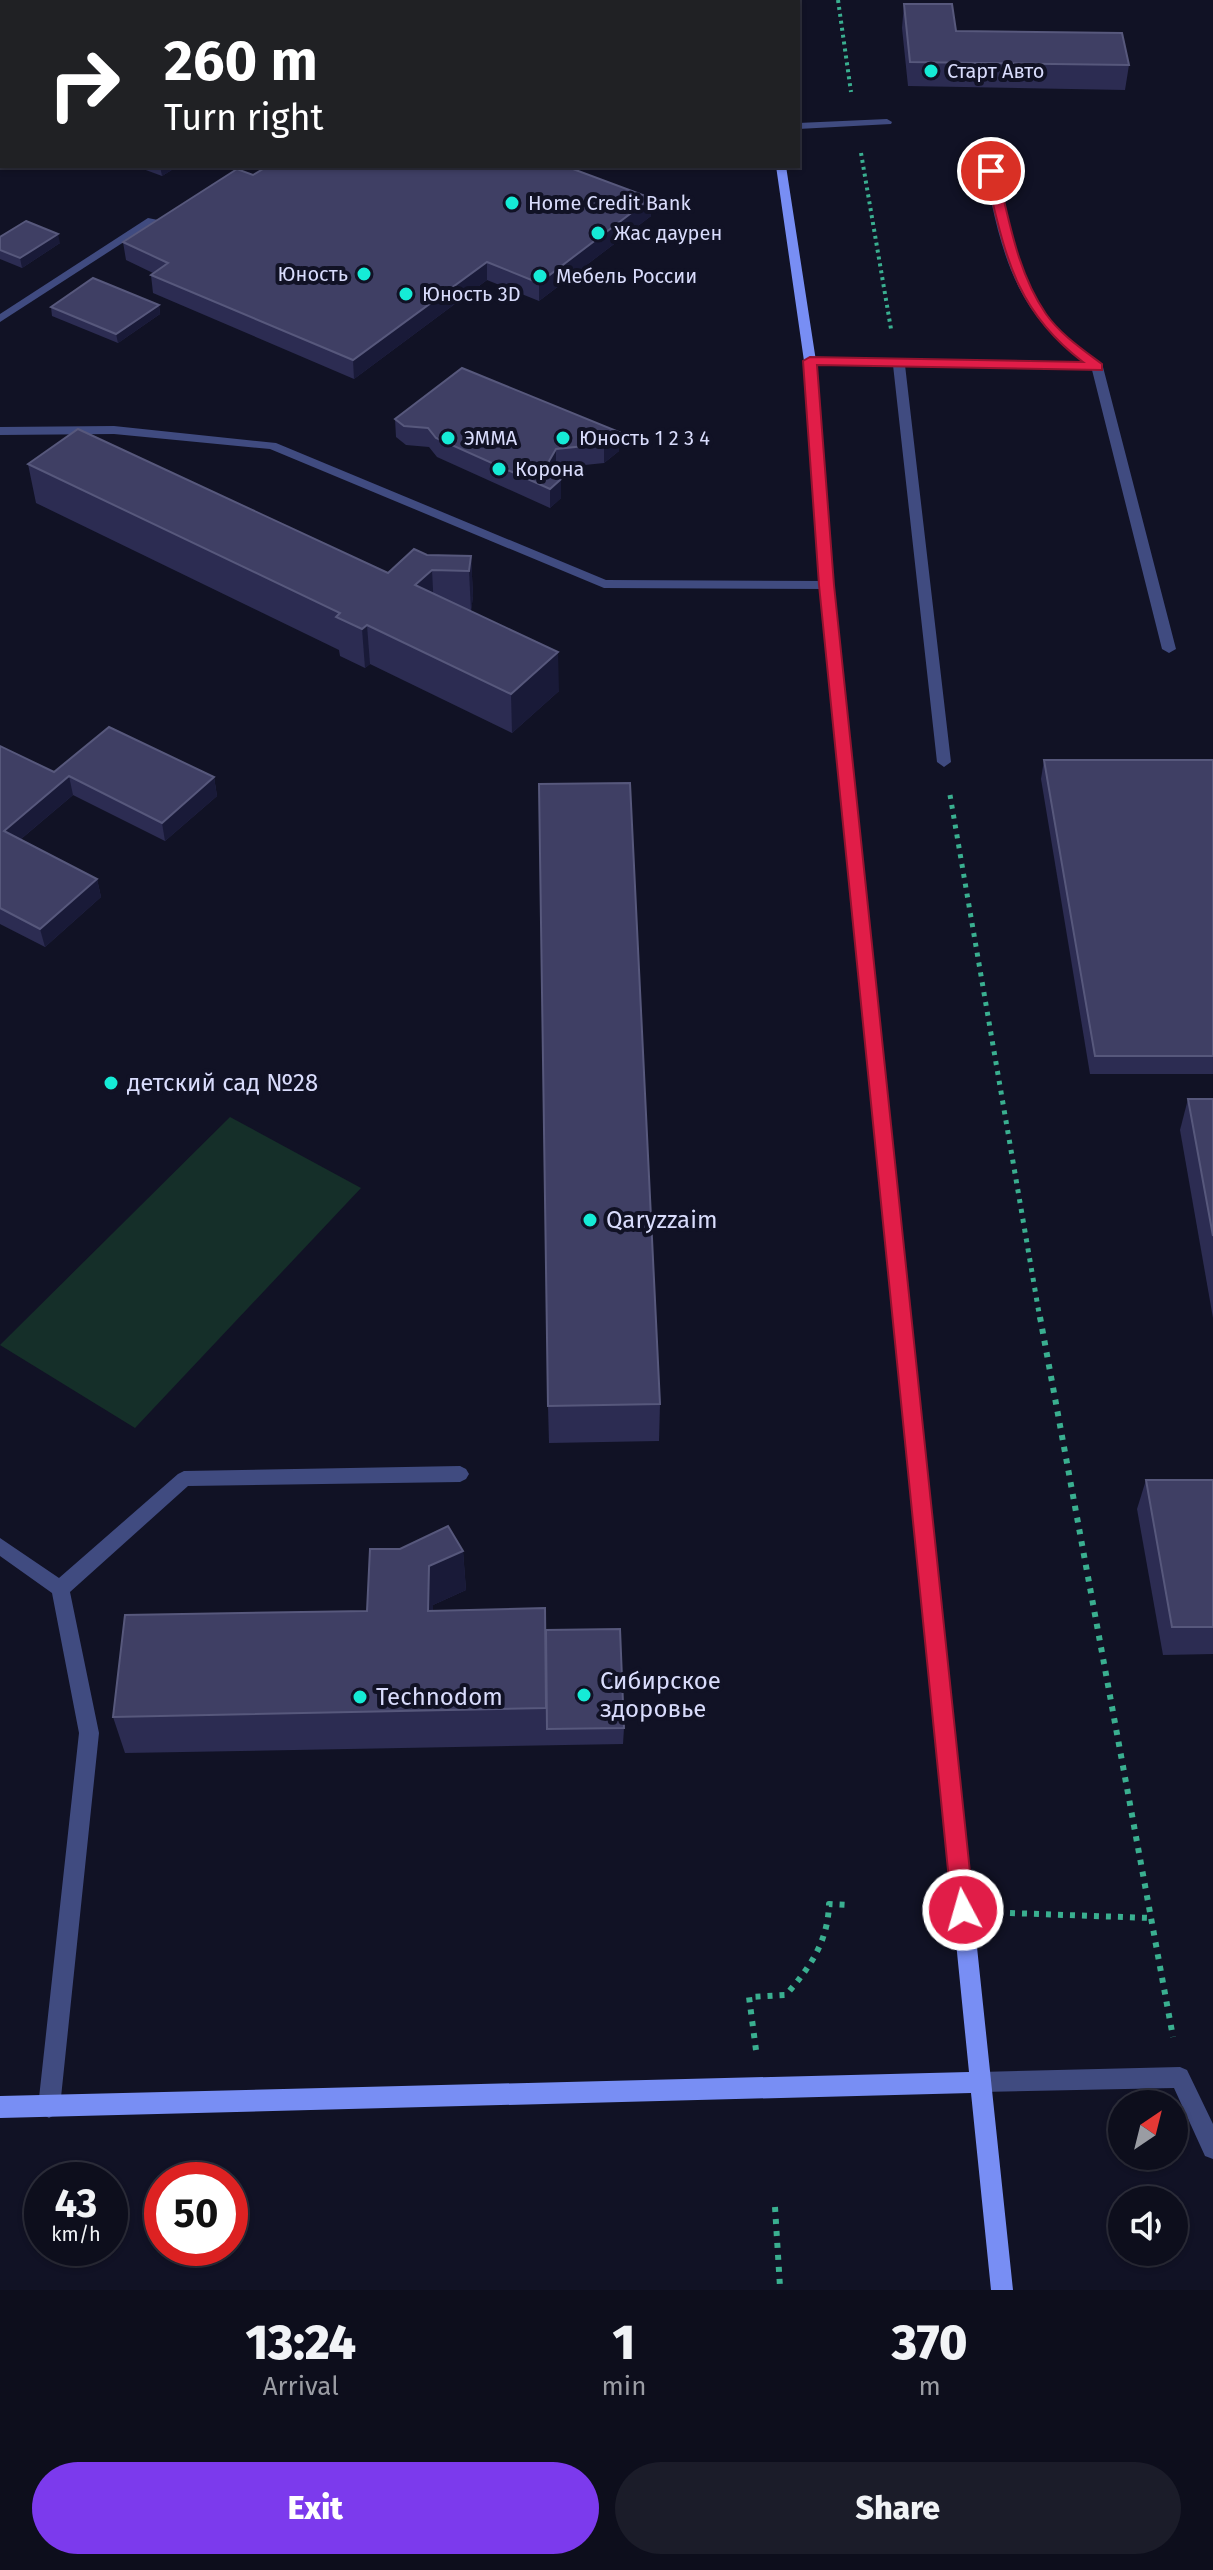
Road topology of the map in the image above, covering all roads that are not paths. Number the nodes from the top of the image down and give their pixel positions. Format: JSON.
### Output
{"nodes":[{"id":1,"x":887,"y":122,"type":"dead end"},
{"id":2,"x":800,"y":126,"type":"edge"},
{"id":3,"x":983,"y":141,"type":"dead end"},
{"id":4,"x":781,"y":168,"type":"edge"},
{"id":5,"x":152,"y":220,"type":"edge"},
{"id":6,"x":0,"y":319,"type":"edge"},
{"id":7,"x":810,"y":361,"type":"junction"},
{"id":8,"x":899,"y":361,"type":"junction"},
{"id":9,"x":1097,"y":367,"type":"junction"},
{"id":10,"x":0,"y":431,"type":"edge"},
{"id":11,"x":827,"y":585,"type":"junction"},
{"id":12,"x":1169,"y":649,"type":"dead end"},
{"id":13,"x":944,"y":762,"type":"road end"},
{"id":14,"x":460,"y":1474,"type":"dead end"},
{"id":15,"x":0,"y":1546,"type":"edge"},
{"id":16,"x":60,"y":1589,"type":"junction"},
{"id":17,"x":980,"y":2082,"type":"junction"},
{"id":18,"x":0,"y":2107,"type":"edge"},
{"id":19,"x":49,"y":2107,"type":"junction"},
{"id":20,"x":1213,"y":2148,"type":"edge"},
{"id":21,"x":1002,"y":2290,"type":"edge"}],
"edges":[{"from":1,"to":2,"type":"street"},
{"from":3,"to":9,"type":"street"},
{"from":4,"to":7,"type":"main road"},
{"from":5,"to":6,"type":"street"},
{"from":7,"to":8,"type":"street"},
{"from":7,"to":11,"type":"main road"},
{"from":8,"to":9,"type":"street"},
{"from":8,"to":13,"type":"street"},
{"from":9,"to":12,"type":"street"},
{"from":10,"to":11,"type":"street"},
{"from":11,"to":17,"type":"main road"},
{"from":14,"to":16,"type":"street"},
{"from":15,"to":16,"type":"street"},
{"from":16,"to":19,"type":"street"},
{"from":17,"to":19,"type":"main road"},
{"from":17,"to":20,"type":"street"},
{"from":17,"to":21,"type":"main road"},
{"from":18,"to":19,"type":"main road"}]}
